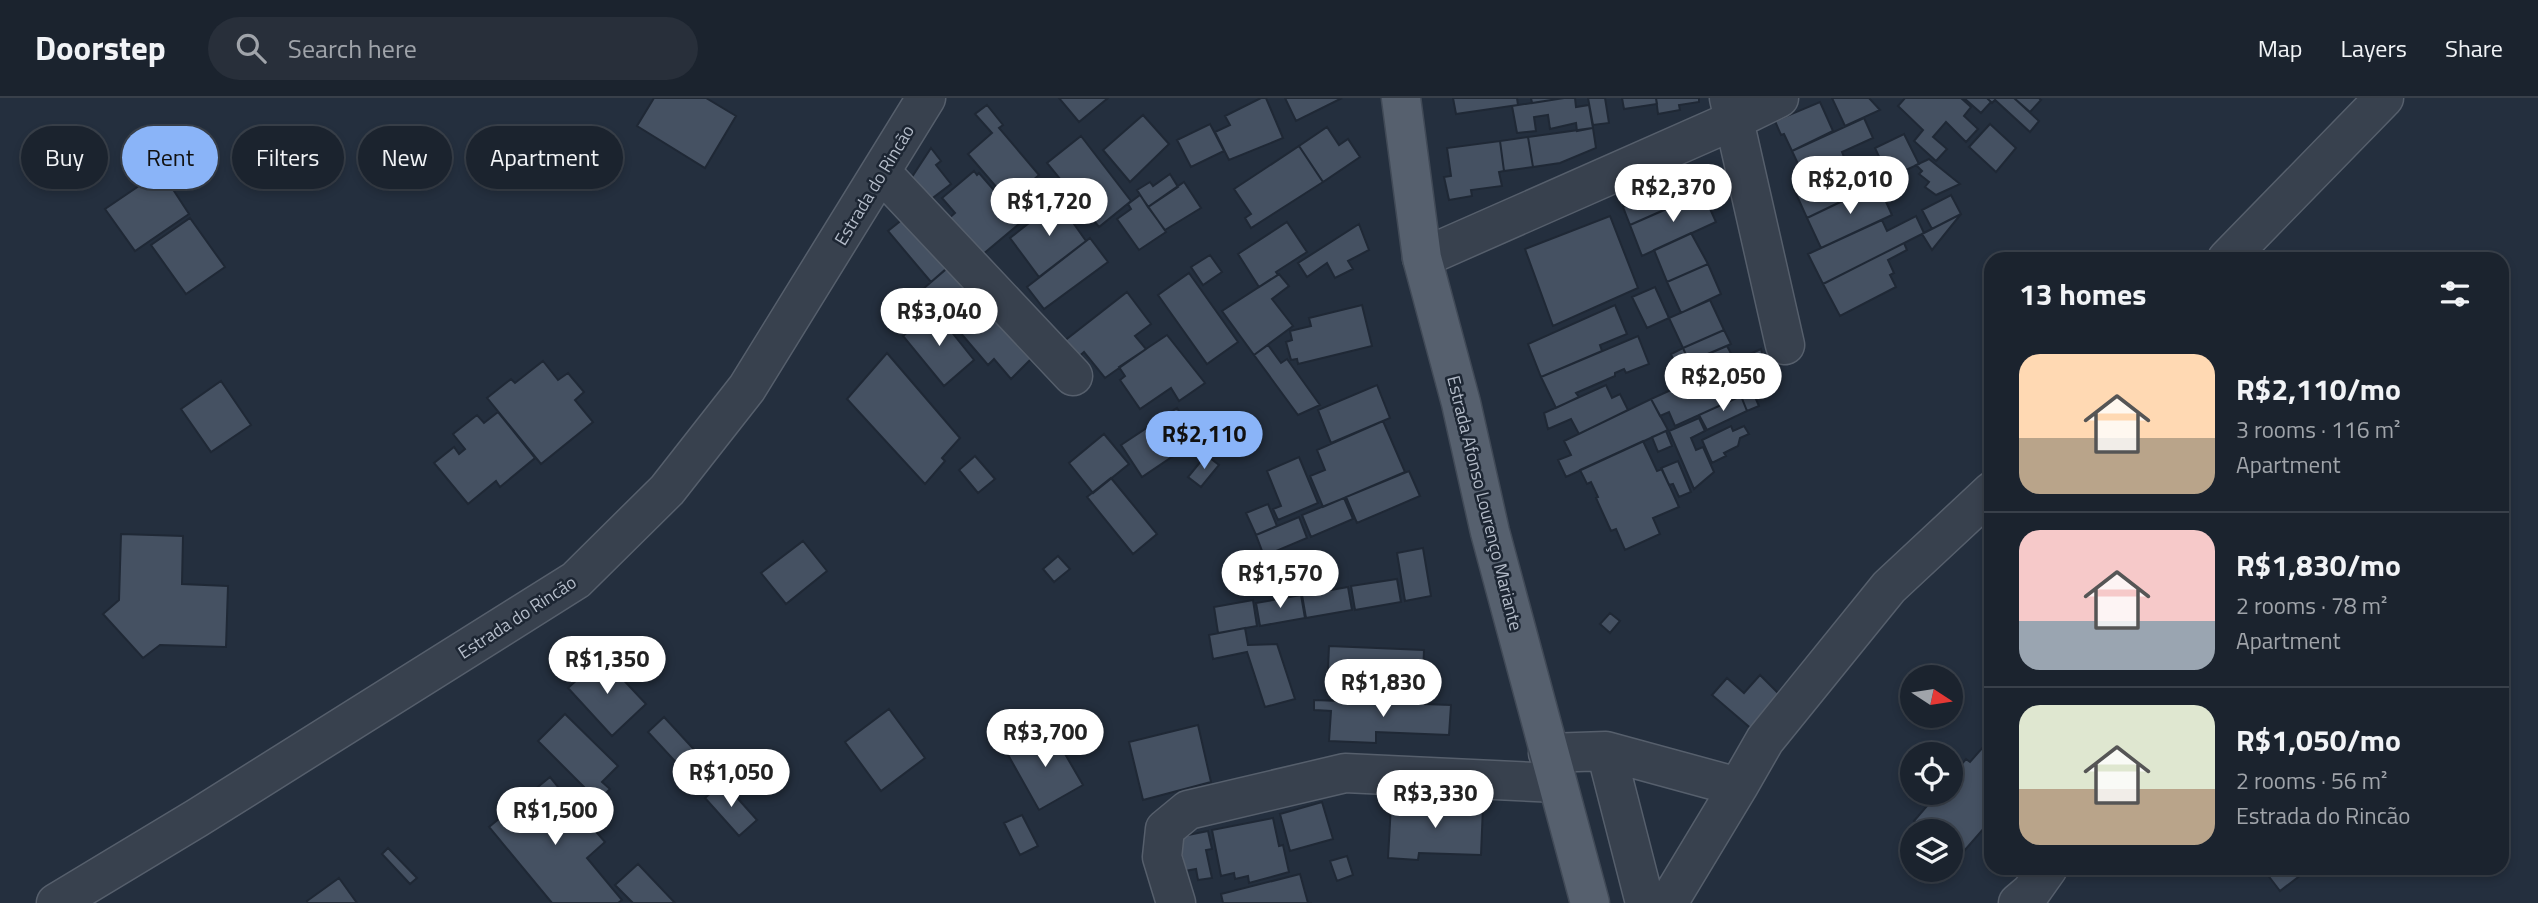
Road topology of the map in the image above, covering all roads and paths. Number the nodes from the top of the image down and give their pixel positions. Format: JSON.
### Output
{"nodes":[{"id":1,"x":926,"y":98,"type":"edge"},
{"id":2,"x":1401,"y":98,"type":"edge"},
{"id":3,"x":1779,"y":98,"type":"edge"},
{"id":4,"x":2384,"y":98,"type":"edge"},
{"id":5,"x":1730,"y":109,"type":"edge"},
{"id":6,"x":882,"y":173,"type":"junction"},
{"id":7,"x":2234,"y":252,"type":"edge"},
{"id":8,"x":1422,"y":258,"type":"junction"},
{"id":9,"x":1785,"y":345,"type":"dead end"},
{"id":10,"x":1073,"y":376,"type":"dead end"},
{"id":11,"x":1984,"y":498,"type":"edge"},
{"id":12,"x":1606,"y":751,"type":"junction"},
{"id":13,"x":1552,"y":768,"type":"junction"},
{"id":14,"x":1738,"y":787,"type":"junction"},
{"id":15,"x":2043,"y":875,"type":"edge"},
{"id":16,"x":56,"y":903,"type":"edge"},
{"id":17,"x":1176,"y":903,"type":"edge"},
{"id":18,"x":1590,"y":903,"type":"edge"},
{"id":19,"x":1645,"y":903,"type":"edge"},
{"id":20,"x":1668,"y":903,"type":"edge"},
{"id":21,"x":2018,"y":903,"type":"edge"}],
"edges":[{"from":1,"to":6,"type":"street","name":"Estrada do Rincão"},
{"from":2,"to":8,"type":"main road","name":"Estrada Afonso Lourenço Mariante"},
{"from":3,"to":5,"type":"street"},
{"from":4,"to":7,"type":"street"},
{"from":5,"to":8,"type":"street"},
{"from":5,"to":9,"type":"street"},
{"from":6,"to":10,"type":"street"},
{"from":6,"to":16,"type":"street","name":"Estrada do Rincão"},
{"from":8,"to":13,"type":"main road","name":"Estrada Afonso Lourenço Mariante"},
{"from":11,"to":14,"type":"street"},
{"from":12,"to":13,"type":"street"},
{"from":12,"to":14,"type":"street"},
{"from":12,"to":19,"type":"street"},
{"from":13,"to":17,"type":"street"},
{"from":13,"to":18,"type":"main road","name":"Estrada Afonso Lourenço Mariante"},
{"from":14,"to":20,"type":"street"},
{"from":15,"to":21,"type":"street"}]}
